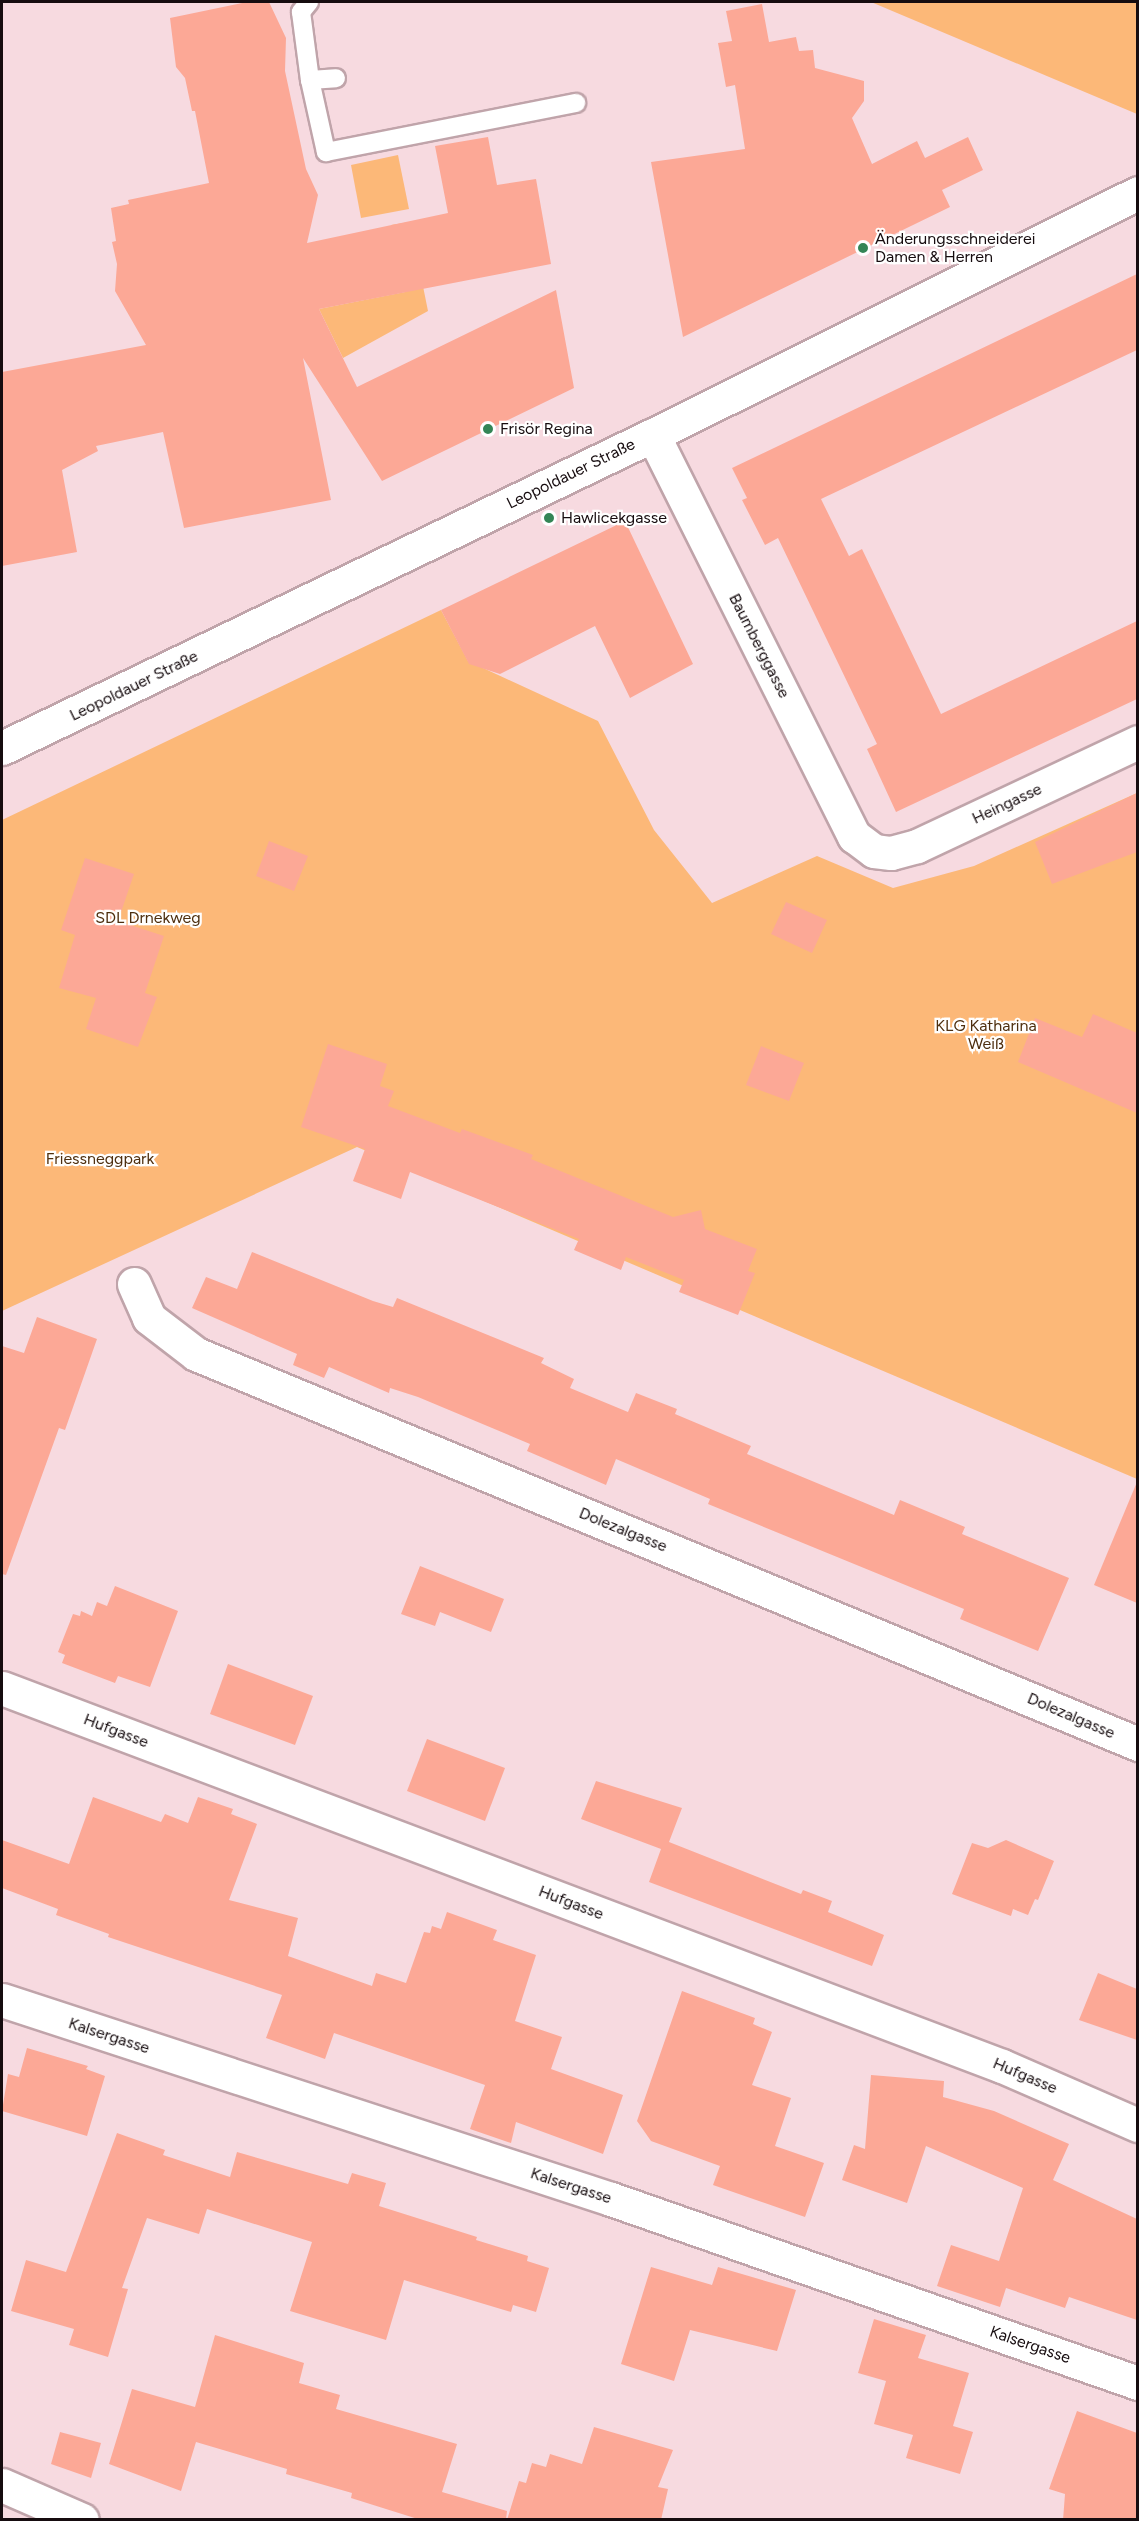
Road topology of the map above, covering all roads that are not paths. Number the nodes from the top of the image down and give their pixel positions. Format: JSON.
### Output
{"nodes":[{"id":1,"x":309,"y":2,"type":"edge"},
{"id":2,"x":336,"y":78,"type":"dead end"},
{"id":3,"x":310,"y":80,"type":"junction"},
{"id":4,"x":576,"y":103,"type":"dead end"},
{"id":5,"x":1137,"y":193,"type":"edge"},
{"id":6,"x":653,"y":435,"type":"junction"},
{"id":7,"x":1137,"y":742,"type":"edge"},
{"id":8,"x":2,"y":748,"type":"edge"},
{"id":9,"x":874,"y":851,"type":"joint"},
{"id":10,"x":134,"y":1284,"type":"dead end"},
{"id":11,"x":2,"y":1688,"type":"edge"},
{"id":12,"x":1137,"y":1744,"type":"edge"},
{"id":13,"x":2,"y":2000,"type":"edge"},
{"id":14,"x":1137,"y":2125,"type":"edge"},
{"id":15,"x":1137,"y":2383,"type":"edge"},
{"id":16,"x":2,"y":2485,"type":"edge"},
{"id":17,"x":82,"y":2520,"type":"edge"}],
"edges":[{"from":1,"to":3,"type":"lane"},
{"from":2,"to":3,"type":"lane"},
{"from":3,"to":4,"type":"lane"},
{"from":5,"to":6,"type":"street","name":"Leopoldauer Straße"},
{"from":6,"to":8,"type":"street","name":"Leopoldauer Straße"},
{"from":6,"to":9,"type":"street","name":"Baumberggasse"},
{"from":7,"to":9,"type":"street","name":"Heingasse"},
{"from":10,"to":12,"type":"street","name":"Dolezalgasse"},
{"from":11,"to":14,"type":"street","name":"Hufgasse"},
{"from":13,"to":15,"type":"street","name":"Kalsergasse"},
{"from":16,"to":17,"type":"street"}]}
